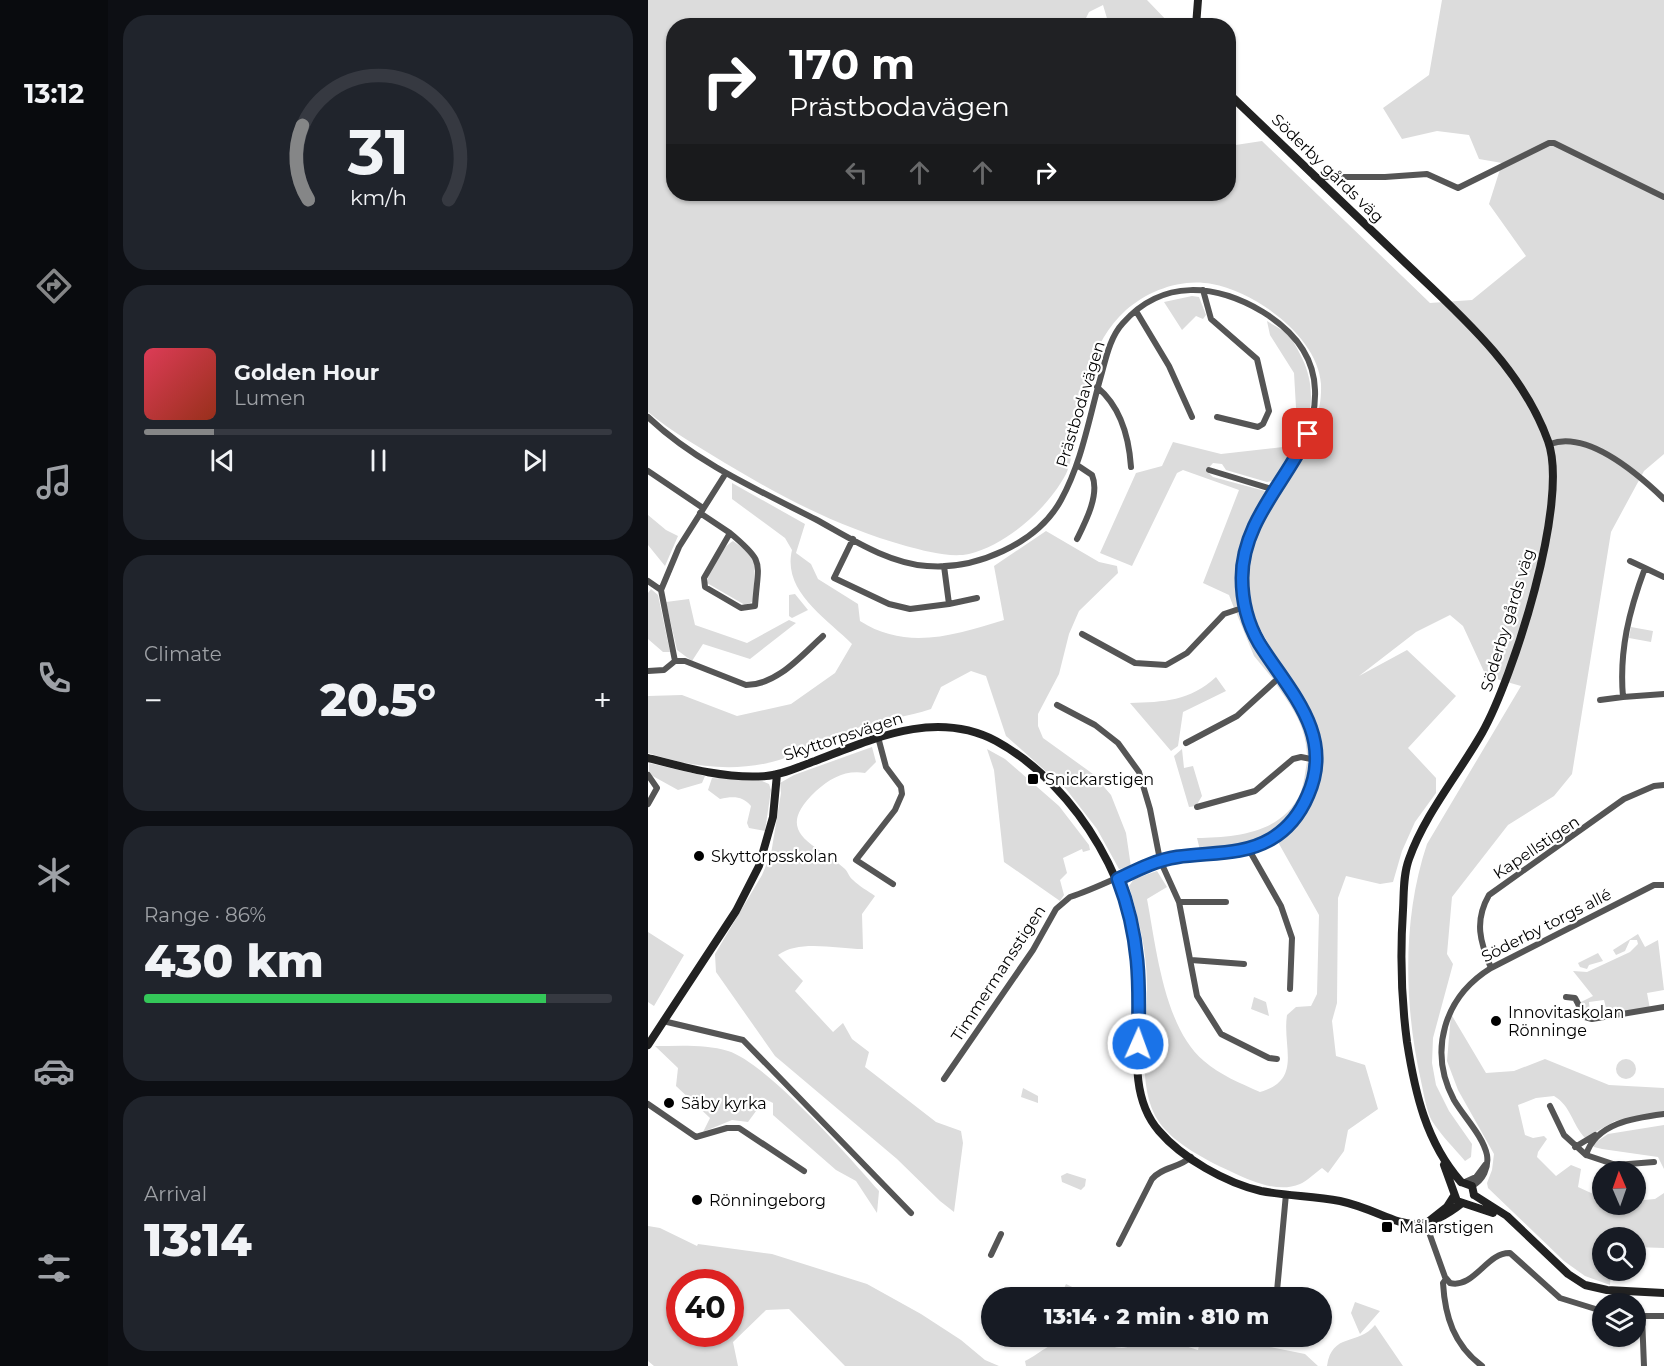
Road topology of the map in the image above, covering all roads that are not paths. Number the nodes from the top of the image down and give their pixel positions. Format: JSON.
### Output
{"nodes":[{"id":1,"x":1198,"y":0,"type":"edge"},
{"id":2,"x":1197,"y":18,"type":"edge"},
{"id":3,"x":1236,"y":101,"type":"edge"},
{"id":4,"x":1314,"y":177,"type":"junction"},
{"id":5,"x":1664,"y":197,"type":"edge"},
{"id":6,"x":1203,"y":290,"type":"junction"},
{"id":7,"x":1136,"y":312,"type":"junction"},
{"id":8,"x":1097,"y":387,"type":"junction"},
{"id":9,"x":648,"y":417,"type":"edge"},
{"id":10,"x":1192,"y":417,"type":"dead end"},
{"id":11,"x":1217,"y":417,"type":"dead end"},
{"id":12,"x":1550,"y":444,"type":"junction"},
{"id":13,"x":1077,"y":465,"type":"junction"},
{"id":14,"x":1131,"y":467,"type":"dead end"},
{"id":15,"x":1209,"y":470,"type":"dead end"},
{"id":16,"x":648,"y":471,"type":"edge"},
{"id":17,"x":726,"y":473,"type":"junction"},
{"id":18,"x":1275,"y":490,"type":"junction"},
{"id":19,"x":1664,"y":499,"type":"edge"},
{"id":20,"x":701,"y":511,"type":"junction"},
{"id":21,"x":730,"y":533,"type":"junction"},
{"id":22,"x":853,"y":539,"type":"junction"},
{"id":23,"x":1077,"y":539,"type":"dead end"},
{"id":24,"x":1630,"y":561,"type":"dead end"},
{"id":25,"x":944,"y":566,"type":"junction"},
{"id":26,"x":1645,"y":568,"type":"junction"},
{"id":27,"x":1664,"y":577,"type":"edge"},
{"id":28,"x":648,"y":581,"type":"edge"},
{"id":29,"x":661,"y":590,"type":"junction"},
{"id":30,"x":977,"y":598,"type":"dead end"},
{"id":31,"x":949,"y":604,"type":"junction"},
{"id":32,"x":1245,"y":607,"type":"junction"},
{"id":33,"x":1082,"y":634,"type":"dead end"},
{"id":34,"x":823,"y":636,"type":"dead end"},
{"id":35,"x":675,"y":661,"type":"junction"},
{"id":36,"x":648,"y":671,"type":"edge"},
{"id":37,"x":1282,"y":675,"type":"junction"},
{"id":38,"x":1664,"y":694,"type":"edge"},
{"id":39,"x":1623,"y":697,"type":"junction"},
{"id":40,"x":1600,"y":700,"type":"dead end"},
{"id":41,"x":1057,"y":705,"type":"dead end"},
{"id":42,"x":878,"y":737,"type":"junction"},
{"id":43,"x":1186,"y":743,"type":"dead end"},
{"id":44,"x":648,"y":758,"type":"edge"},
{"id":45,"x":1316,"y":760,"type":"junction"},
{"id":46,"x":777,"y":774,"type":"junction"},
{"id":47,"x":648,"y":775,"type":"edge"},
{"id":48,"x":1664,"y":785,"type":"edge"},
{"id":49,"x":648,"y":804,"type":"edge"},
{"id":50,"x":1197,"y":807,"type":"dead end"},
{"id":51,"x":1248,"y":848,"type":"junction"},
{"id":52,"x":1160,"y":860,"type":"junction"},
{"id":53,"x":1118,"y":879,"type":"junction"},
{"id":54,"x":894,"y":884,"type":"dead end"},
{"id":55,"x":1664,"y":885,"type":"edge"},
{"id":56,"x":1179,"y":902,"type":"junction"},
{"id":57,"x":1226,"y":902,"type":"dead end"},
{"id":58,"x":1191,"y":960,"type":"junction"},
{"id":59,"x":1244,"y":964,"type":"dead end"},
{"id":60,"x":1491,"y":968,"type":"junction"},
{"id":61,"x":1290,"y":989,"type":"dead end"},
{"id":62,"x":1566,"y":997,"type":"dead end"},
{"id":63,"x":1664,"y":1007,"type":"edge"},
{"id":64,"x":663,"y":1022,"type":"junction"},
{"id":65,"x":648,"y":1045,"type":"edge"},
{"id":66,"x":1277,"y":1059,"type":"dead end"},
{"id":67,"x":944,"y":1079,"type":"dead end"},
{"id":68,"x":648,"y":1104,"type":"edge"},
{"id":69,"x":1550,"y":1106,"type":"dead end"},
{"id":70,"x":1664,"y":1114,"type":"edge"},
{"id":71,"x":1596,"y":1135,"type":"junction"},
{"id":72,"x":1575,"y":1147,"type":"junction"},
{"id":73,"x":1437,"y":1148,"type":"junction"},
{"id":74,"x":1586,"y":1155,"type":"junction"},
{"id":75,"x":1191,"y":1157,"type":"junction"},
{"id":76,"x":1654,"y":1162,"type":"dead end"},
{"id":77,"x":804,"y":1171,"type":"dead end"},
{"id":78,"x":1468,"y":1186,"type":"junction"},
{"id":79,"x":1286,"y":1194,"type":"junction"},
{"id":80,"x":1454,"y":1194,"type":"junction"},
{"id":81,"x":1464,"y":1203,"type":"junction"},
{"id":82,"x":911,"y":1213,"type":"dead end"},
{"id":83,"x":1426,"y":1224,"type":"junction"},
{"id":84,"x":1516,"y":1224,"type":"junction"},
{"id":85,"x":1001,"y":1234,"type":"dead end"},
{"id":86,"x":1119,"y":1244,"type":"dead end"},
{"id":87,"x":991,"y":1255,"type":"dead end"},
{"id":88,"x":1446,"y":1279,"type":"junction"},
{"id":89,"x":1277,"y":1287,"type":"edge"},
{"id":90,"x":1664,"y":1293,"type":"edge"},
{"id":91,"x":1592,"y":1308,"type":"edge"},
{"id":92,"x":1646,"y":1316,"type":"edge"},
{"id":93,"x":1664,"y":1317,"type":"edge"},
{"id":94,"x":1642,"y":1347,"type":"edge"},
{"id":95,"x":1482,"y":1366,"type":"edge"},
{"id":96,"x":1644,"y":1366,"type":"edge"}],
"edges":[{"from":1,"to":2,"type":"main road"},
{"from":3,"to":4,"type":"main road","name":"Söderby gårds väg"},
{"from":4,"to":5,"type":"street"},
{"from":4,"to":12,"type":"main road","name":"Söderby gårds väg"},
{"from":6,"to":7,"type":"street","name":"Prästbodavägen"},
{"from":6,"to":11,"type":"street"},
{"from":6,"to":18,"type":"street","name":"Prästbodavägen"},
{"from":7,"to":8,"type":"street","name":"Prästbodavägen"},
{"from":7,"to":10,"type":"street"},
{"from":8,"to":13,"type":"street","name":"Prästbodavägen"},
{"from":8,"to":14,"type":"street"},
{"from":9,"to":17,"type":"street","name":"Prästbodavägen"},
{"from":12,"to":19,"type":"street"},
{"from":12,"to":73,"type":"main road","name":"Söderby gårds väg"},
{"from":13,"to":23,"type":"street"},
{"from":13,"to":25,"type":"street","name":"Prästbodavägen"},
{"from":15,"to":18,"type":"street"},
{"from":16,"to":20,"type":"street"},
{"from":17,"to":20,"type":"street"},
{"from":17,"to":22,"type":"street","name":"Prästbodavägen"},
{"from":18,"to":32,"type":"street","name":"Prästbodavägen"},
{"from":20,"to":21,"type":"street"},
{"from":20,"to":29,"type":"street"},
{"from":21,"to":21,"type":"street"},
{"from":22,"to":25,"type":"street","name":"Prästbodavägen"},
{"from":22,"to":31,"type":"street"},
{"from":24,"to":26,"type":"street"},
{"from":25,"to":31,"type":"street"},
{"from":26,"to":27,"type":"street"},
{"from":26,"to":39,"type":"street"},
{"from":28,"to":29,"type":"street"},
{"from":29,"to":35,"type":"street"},
{"from":30,"to":31,"type":"street"},
{"from":32,"to":33,"type":"street"},
{"from":32,"to":37,"type":"street","name":"Prästbodavägen"},
{"from":34,"to":35,"type":"street"},
{"from":35,"to":36,"type":"street"},
{"from":37,"to":43,"type":"street"},
{"from":37,"to":45,"type":"street","name":"Prästbodavägen"},
{"from":38,"to":39,"type":"street"},
{"from":39,"to":40,"type":"street"},
{"from":41,"to":52,"type":"street"},
{"from":42,"to":46,"type":"main road","name":"Skyttorpsvägen"},
{"from":42,"to":53,"type":"main road","name":"Skyttorpsvägen"},
{"from":42,"to":54,"type":"street"},
{"from":44,"to":46,"type":"main road","name":"Skyttorpsvägen"},
{"from":45,"to":50,"type":"street"},
{"from":45,"to":51,"type":"street","name":"Prästbodavägen"},
{"from":46,"to":64,"type":"main road"},
{"from":47,"to":49,"type":"street"},
{"from":48,"to":60,"type":"street","name":"Kapellstigen"},
{"from":51,"to":52,"type":"street","name":"Prästbodavägen"},
{"from":51,"to":61,"type":"street"},
{"from":52,"to":53,"type":"street","name":"Prästbodavägen"},
{"from":52,"to":56,"type":"street"},
{"from":53,"to":67,"type":"street","name":"Timmermansstigen"},
{"from":53,"to":75,"type":"main road","name":"Skyttorpsvägen"},
{"from":55,"to":60,"type":"street","name":"Söderby torgs allé"},
{"from":56,"to":57,"type":"street"},
{"from":56,"to":58,"type":"street"},
{"from":58,"to":59,"type":"street"},
{"from":58,"to":66,"type":"street"},
{"from":60,"to":78,"type":"street","name":"Söderby torgs allé"},
{"from":62,"to":63,"type":"street"},
{"from":64,"to":65,"type":"main road"},
{"from":64,"to":82,"type":"street"},
{"from":68,"to":77,"type":"street"},
{"from":69,"to":72,"type":"street"},
{"from":70,"to":71,"type":"street"},
{"from":71,"to":72,"type":"street"},
{"from":71,"to":74,"type":"street"},
{"from":72,"to":74,"type":"street"},
{"from":73,"to":78,"type":"main road","name":"Söderby gårds väg"},
{"from":73,"to":80,"type":"main road","name":"Söderby gårds väg"},
{"from":74,"to":76,"type":"street"},
{"from":75,"to":79,"type":"main road","name":"Skyttorpsvägen"},
{"from":75,"to":86,"type":"street"},
{"from":78,"to":80,"type":"main road"},
{"from":78,"to":81,"type":"main road"},
{"from":78,"to":84,"type":"main road","name":"Söderby gårds väg"},
{"from":79,"to":83,"type":"main road","name":"Skyttorpsvägen"},
{"from":79,"to":89,"type":"street"},
{"from":80,"to":81,"type":"main road","name":"Söderby gårds väg"},
{"from":80,"to":83,"type":"main road"},
{"from":81,"to":83,"type":"main road"},
{"from":81,"to":84,"type":"main road","name":"Söderby gårds väg"},
{"from":83,"to":88,"type":"street"},
{"from":84,"to":90,"type":"main road","name":"Söderby gårds väg"},
{"from":85,"to":87,"type":"street"},
{"from":88,"to":91,"type":"street"},
{"from":88,"to":95,"type":"street"},
{"from":92,"to":93,"type":"street"},
{"from":94,"to":96,"type":"street"}]}
